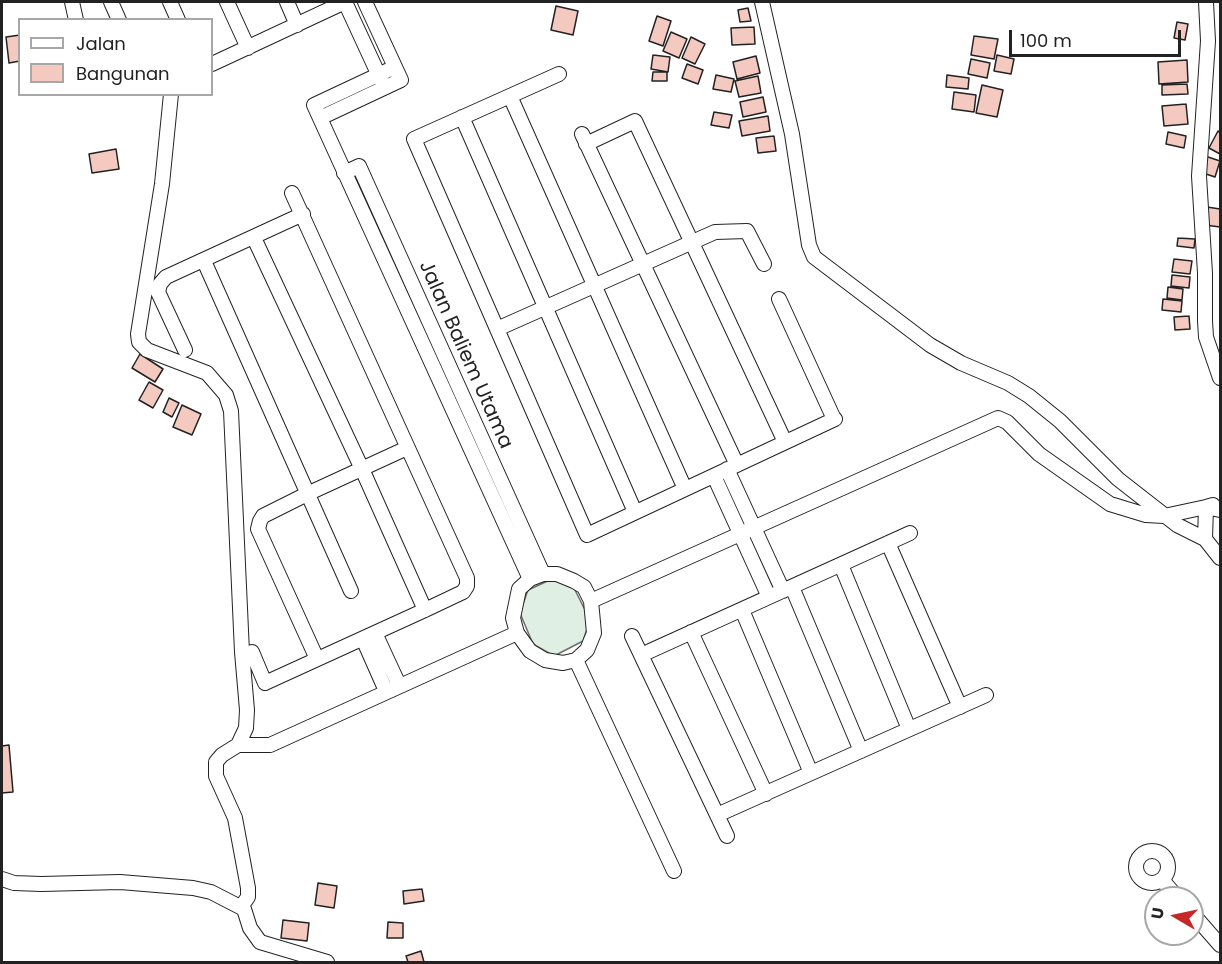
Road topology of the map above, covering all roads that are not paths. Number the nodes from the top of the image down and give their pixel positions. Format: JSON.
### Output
{"nodes":[{"id":1,"x":72,"y":2,"type":"edge"},
{"id":2,"x":111,"y":2,"type":"edge"},
{"id":3,"x":170,"y":2,"type":"edge"},
{"id":4,"x":227,"y":2,"type":"edge"},
{"id":5,"x":287,"y":2,"type":"edge"},
{"id":6,"x":345,"y":2,"type":"edge"},
{"id":7,"x":365,"y":2,"type":"edge"},
{"id":8,"x":762,"y":2,"type":"edge"},
{"id":9,"x":1206,"y":2,"type":"edge"},
{"id":10,"x":76,"y":18,"type":"edge"},
{"id":11,"x":118,"y":18,"type":"edge"},
{"id":12,"x":177,"y":18,"type":"edge"},
{"id":13,"x":297,"y":25,"type":"junction"},
{"id":14,"x":248,"y":48,"type":"junction"},
{"id":15,"x":213,"y":64,"type":"edge"},
{"id":16,"x":395,"y":67,"type":"junction"},
{"id":17,"x":379,"y":74,"type":"junction"},
{"id":18,"x":559,"y":74,"type":"dead end"},
{"id":19,"x":385,"y":88,"type":"junction"},
{"id":20,"x":171,"y":96,"type":"edge"},
{"id":21,"x":510,"y":96,"type":"junction"},
{"id":22,"x":462,"y":117,"type":"junction"},
{"id":23,"x":320,"y":118,"type":"junction"},
{"id":24,"x":292,"y":193,"type":"dead end"},
{"id":25,"x":303,"y":214,"type":"junction"},
{"id":26,"x":254,"y":238,"type":"junction"},
{"id":27,"x":692,"y":243,"type":"junction"},
{"id":28,"x":204,"y":261,"type":"junction"},
{"id":29,"x":765,"y":264,"type":"dead end"},
{"id":30,"x":643,"y":265,"type":"junction"},
{"id":31,"x":595,"y":286,"type":"junction"},
{"id":32,"x":779,"y":299,"type":"dead end"},
{"id":33,"x":546,"y":308,"type":"junction"},
{"id":34,"x":497,"y":329,"type":"junction"},
{"id":35,"x":185,"y":350,"type":"dead end"},
{"id":36,"x":1221,"y":378,"type":"edge"},
{"id":37,"x":785,"y":442,"type":"junction"},
{"id":38,"x":407,"y":448,"type":"junction"},
{"id":39,"x":732,"y":467,"type":"junction"},
{"id":40,"x":362,"y":469,"type":"junction"},
{"id":41,"x":714,"y":476,"type":"junction"},
{"id":42,"x":686,"y":489,"type":"junction"},
{"id":43,"x":307,"y":494,"type":"junction"},
{"id":44,"x":1221,"y":503,"type":"edge"},
{"id":45,"x":1206,"y":507,"type":"junction"},
{"id":46,"x":1221,"y":510,"type":"edge"},
{"id":47,"x":635,"y":512,"type":"junction"},
{"id":48,"x":1164,"y":516,"type":"junction"},
{"id":49,"x":754,"y":526,"type":"junction"},
{"id":50,"x":739,"y":533,"type":"junction"},
{"id":51,"x":910,"y":533,"type":"dead end"},
{"id":52,"x":1205,"y":539,"type":"junction"},
{"id":53,"x":888,"y":543,"type":"junction"},
{"id":54,"x":1221,"y":558,"type":"edge"},
{"id":55,"x":841,"y":565,"type":"junction"},
{"id":56,"x":536,"y":576,"type":"junction"},
{"id":57,"x":787,"y":589,"type":"junction"},
{"id":58,"x":351,"y":591,"type":"dead end"},
{"id":59,"x":769,"y":597,"type":"junction"},
{"id":60,"x":591,"y":601,"type":"junction"},
{"id":61,"x":425,"y":610,"type":"junction"},
{"id":62,"x":742,"y":610,"type":"junction"},
{"id":63,"x":692,"y":632,"type":"junction"},
{"id":64,"x":517,"y":633,"type":"junction"},
{"id":65,"x":369,"y":636,"type":"junction"},
{"id":66,"x":632,"y":636,"type":"dead end"},
{"id":67,"x":252,"y":652,"type":"dead end"},
{"id":68,"x":641,"y":655,"type":"junction"},
{"id":69,"x":317,"y":659,"type":"junction"},
{"id":70,"x":576,"y":660,"type":"junction"},
{"id":71,"x":392,"y":688,"type":"junction"},
{"id":72,"x":986,"y":695,"type":"dead end"},
{"id":73,"x":960,"y":706,"type":"junction"},
{"id":74,"x":909,"y":729,"type":"junction"},
{"id":75,"x":238,"y":745,"type":"junction"},
{"id":76,"x":861,"y":751,"type":"junction"},
{"id":77,"x":811,"y":773,"type":"junction"},
{"id":78,"x":766,"y":794,"type":"junction"},
{"id":79,"x":717,"y":815,"type":"junction"},
{"id":80,"x":727,"y":836,"type":"dead end"},
{"id":81,"x":674,"y":871,"type":"dead end"},
{"id":82,"x":2,"y":879,"type":"edge"},
{"id":83,"x":1162,"y":880,"type":"dead end"},
{"id":84,"x":1167,"y":886,"type":"edge"},
{"id":85,"x":241,"y":907,"type":"junction"},
{"id":86,"x":1204,"y":926,"type":"edge"},
{"id":87,"x":1221,"y":945,"type":"edge"},
{"id":88,"x":327,"y":963,"type":"edge"}],
"edges":[{"from":1,"to":10,"type":"street"},
{"from":2,"to":11,"type":"street"},
{"from":3,"to":12,"type":"street"},
{"from":4,"to":14,"type":"street"},
{"from":5,"to":13,"type":"street"},
{"from":6,"to":13,"type":"street"},
{"from":6,"to":17,"type":"street"},
{"from":7,"to":16,"type":"street"},
{"from":8,"to":48,"type":"street"},
{"from":9,"to":36,"type":"street"},
{"from":13,"to":14,"type":"street"},
{"from":14,"to":15,"type":"street"},
{"from":16,"to":17,"type":"street"},
{"from":16,"to":19,"type":"street"},
{"from":17,"to":19,"type":"street"},
{"from":17,"to":23,"type":"street","name":"Jalan Baliem Utama"},
{"from":18,"to":21,"type":"street"},
{"from":19,"to":23,"type":"street"},
{"from":20,"to":75,"type":"street"},
{"from":21,"to":22,"type":"street"},
{"from":21,"to":31,"type":"street"},
{"from":22,"to":33,"type":"street"},
{"from":22,"to":34,"type":"street"},
{"from":23,"to":56,"type":"street","name":"Jalan Baliem Utama"},
{"from":24,"to":25,"type":"street"},
{"from":25,"to":26,"type":"street"},
{"from":25,"to":38,"type":"street"},
{"from":26,"to":28,"type":"street"},
{"from":26,"to":40,"type":"street"},
{"from":27,"to":29,"type":"street"},
{"from":27,"to":30,"type":"street"},
{"from":27,"to":30,"type":"street"},
{"from":27,"to":37,"type":"street"},
{"from":28,"to":35,"type":"street"},
{"from":28,"to":43,"type":"street"},
{"from":30,"to":31,"type":"street"},
{"from":30,"to":39,"type":"street"},
{"from":31,"to":33,"type":"street"},
{"from":31,"to":42,"type":"street"},
{"from":32,"to":37,"type":"street"},
{"from":33,"to":34,"type":"street"},
{"from":33,"to":47,"type":"street"},
{"from":34,"to":47,"type":"street"},
{"from":37,"to":39,"type":"street"},
{"from":38,"to":40,"type":"street"},
{"from":38,"to":61,"type":"street"},
{"from":39,"to":41,"type":"street"},
{"from":39,"to":49,"type":"street"},
{"from":40,"to":43,"type":"street"},
{"from":40,"to":61,"type":"street"},
{"from":41,"to":42,"type":"street"},
{"from":41,"to":50,"type":"street"},
{"from":42,"to":47,"type":"street"},
{"from":43,"to":58,"type":"street"},
{"from":43,"to":69,"type":"street"},
{"from":44,"to":45,"type":"street"},
{"from":45,"to":46,"type":"street"},
{"from":45,"to":48,"type":"street"},
{"from":45,"to":52,"type":"street"},
{"from":48,"to":49,"type":"street"},
{"from":48,"to":52,"type":"street"},
{"from":49,"to":50,"type":"street"},
{"from":49,"to":57,"type":"street"},
{"from":50,"to":59,"type":"street"},
{"from":50,"to":60,"type":"street"},
{"from":51,"to":53,"type":"street"},
{"from":52,"to":54,"type":"street"},
{"from":53,"to":55,"type":"street"},
{"from":53,"to":73,"type":"street"},
{"from":55,"to":57,"type":"street"},
{"from":55,"to":74,"type":"street"},
{"from":56,"to":60,"type":"street"},
{"from":56,"to":64,"type":"street"},
{"from":57,"to":59,"type":"street"},
{"from":57,"to":76,"type":"street"},
{"from":59,"to":62,"type":"street"},
{"from":60,"to":70,"type":"street"},
{"from":61,"to":65,"type":"street"},
{"from":62,"to":63,"type":"street"},
{"from":62,"to":77,"type":"street"},
{"from":63,"to":68,"type":"street"},
{"from":63,"to":78,"type":"street"},
{"from":64,"to":70,"type":"street"},
{"from":64,"to":71,"type":"street"},
{"from":65,"to":69,"type":"street"},
{"from":65,"to":71,"type":"street"},
{"from":66,"to":68,"type":"street"},
{"from":67,"to":69,"type":"street"},
{"from":68,"to":79,"type":"street"},
{"from":70,"to":81,"type":"street"},
{"from":71,"to":75,"type":"street"},
{"from":72,"to":73,"type":"street"},
{"from":73,"to":74,"type":"street"},
{"from":74,"to":76,"type":"street"},
{"from":75,"to":85,"type":"street"},
{"from":76,"to":77,"type":"street"},
{"from":77,"to":78,"type":"street"},
{"from":78,"to":79,"type":"street"},
{"from":79,"to":80,"type":"street"},
{"from":82,"to":85,"type":"street"},
{"from":83,"to":84,"type":"street"},
{"from":85,"to":88,"type":"street"},
{"from":86,"to":87,"type":"street"}]}
